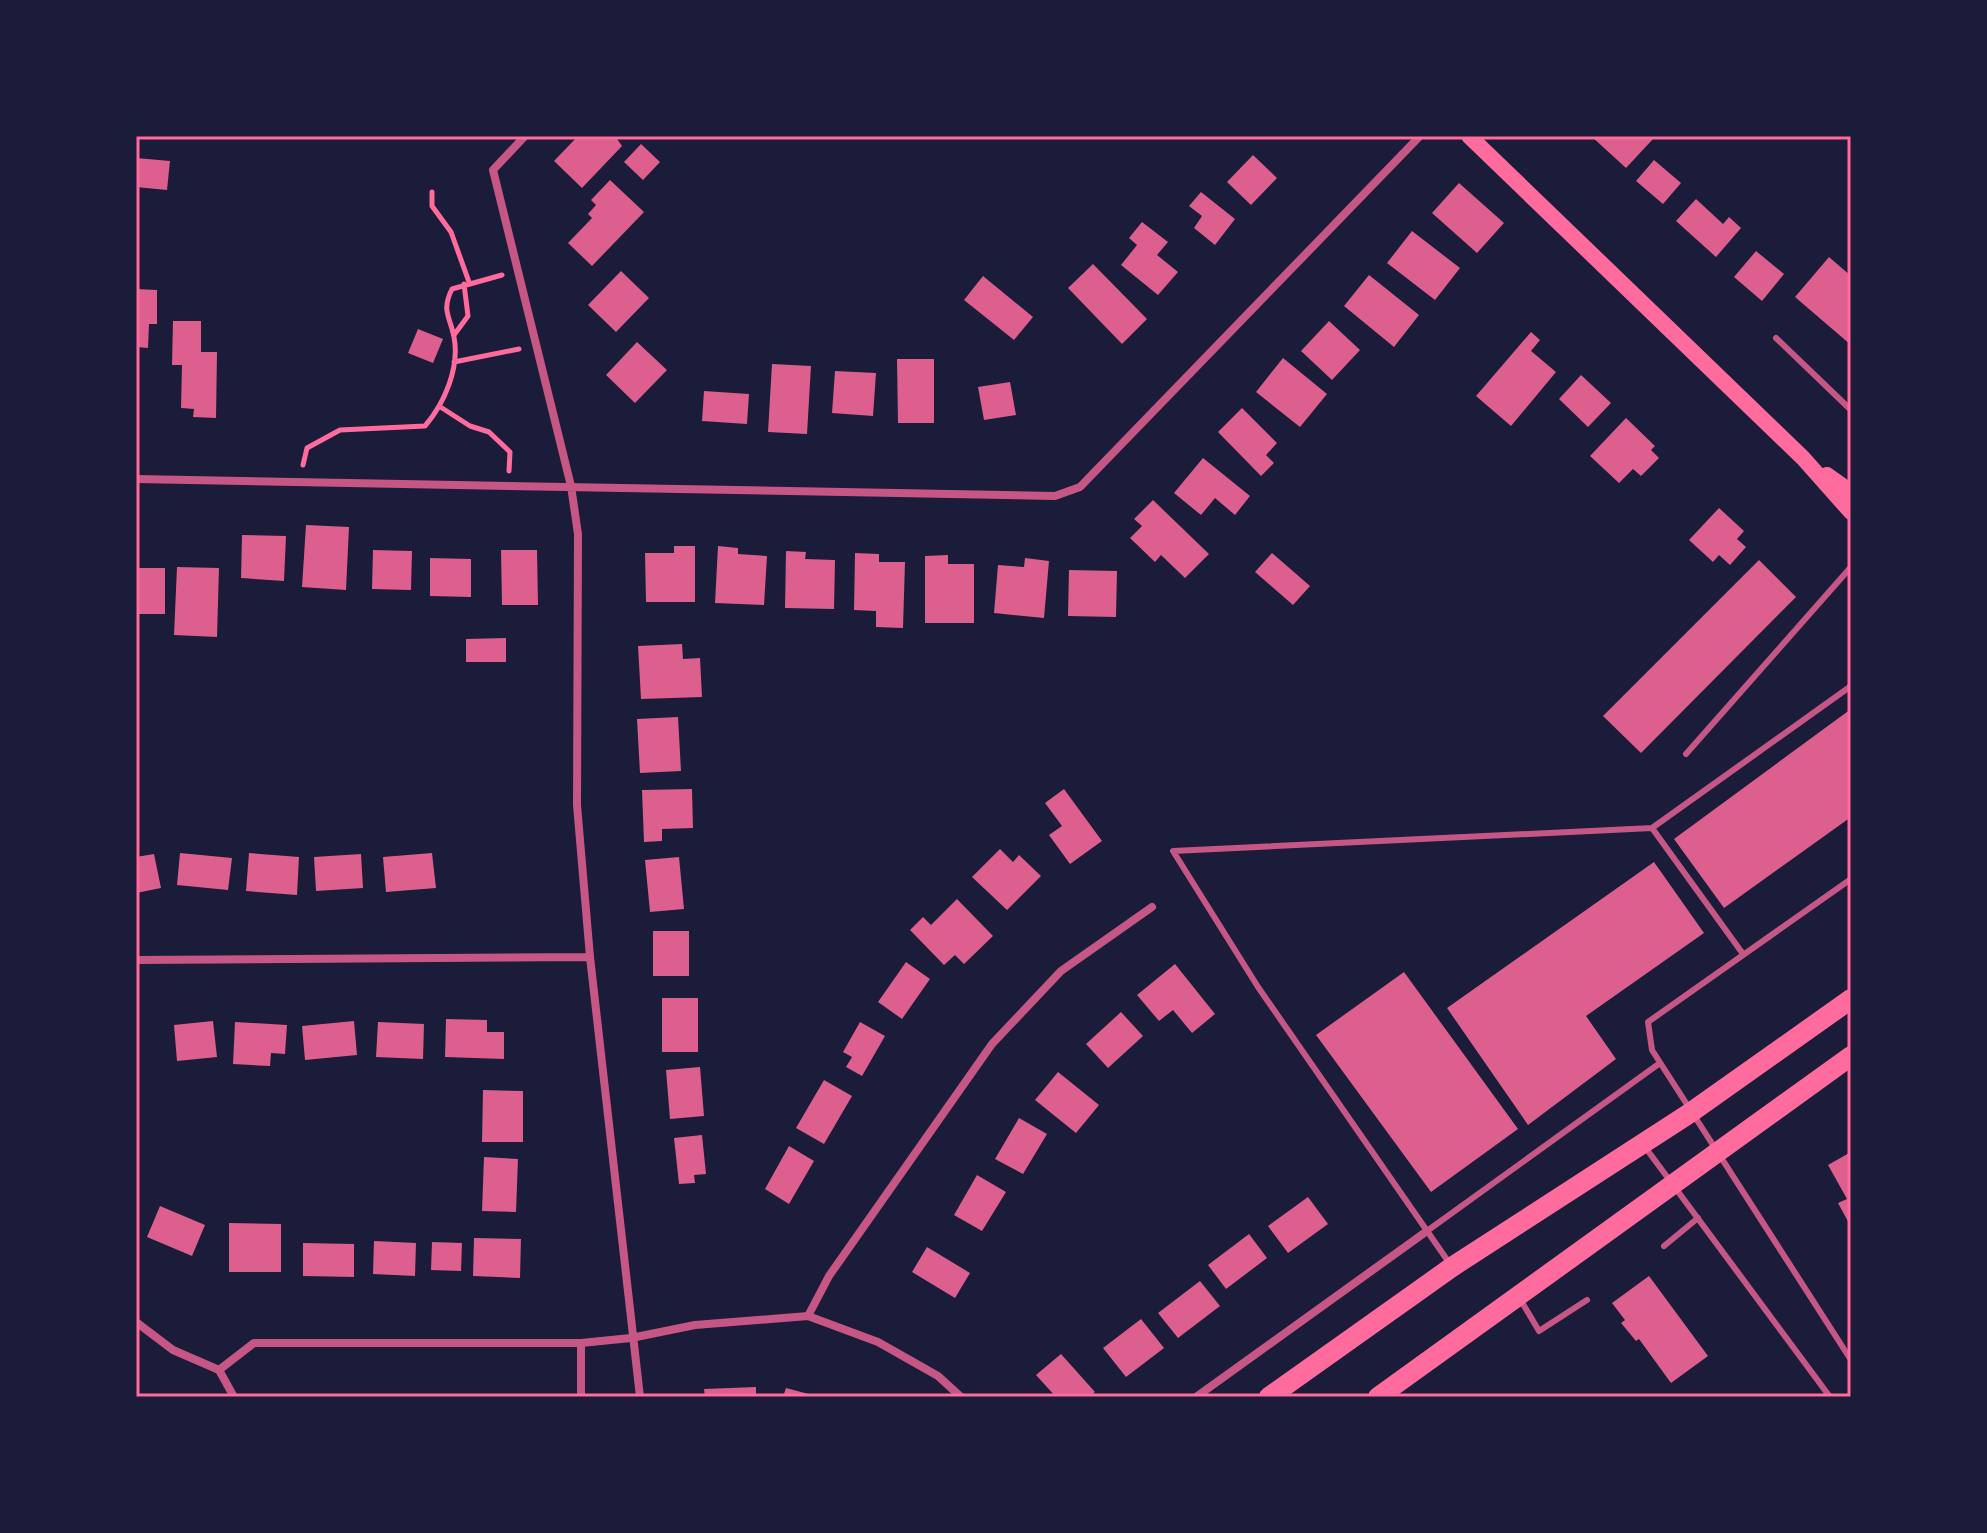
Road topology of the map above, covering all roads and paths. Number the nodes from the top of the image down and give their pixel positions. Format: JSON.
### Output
{"nodes":[{"id":1,"x":525,"y":136,"type":"edge"},
{"id":2,"x":1420,"y":136,"type":"edge"},
{"id":3,"x":1469,"y":136,"type":"edge"},
{"id":4,"x":432,"y":192,"type":"dead end"},
{"id":5,"x":518,"y":272,"type":"junction"},
{"id":6,"x":466,"y":283,"type":"junction"},
{"id":7,"x":454,"y":335,"type":"junction"},
{"id":8,"x":1776,"y":338,"type":"dead end"},
{"id":9,"x":536,"y":347,"type":"junction"},
{"id":10,"x":454,"y":362,"type":"junction"},
{"id":11,"x":442,"y":408,"type":"junction"},
{"id":12,"x":1851,"y":410,"type":"edge"},
{"id":13,"x":1803,"y":458,"type":"junction"},
{"id":14,"x":136,"y":479,"type":"edge"},
{"id":15,"x":302,"y":482,"type":"junction"},
{"id":16,"x":508,"y":485,"type":"junction"},
{"id":17,"x":571,"y":486,"type":"junction"},
{"id":18,"x":1851,"y":492,"type":"edge"},
{"id":19,"x":1851,"y":512,"type":"edge"},
{"id":20,"x":1851,"y":567,"type":"edge"},
{"id":21,"x":1851,"y":686,"type":"edge"},
{"id":22,"x":1686,"y":754,"type":"dead end"},
{"id":23,"x":1652,"y":828,"type":"junction"},
{"id":24,"x":1851,"y":879,"type":"edge"},
{"id":25,"x":1152,"y":907,"type":"dead end"},
{"id":26,"x":1743,"y":954,"type":"junction"},
{"id":27,"x":590,"y":957,"type":"junction"},
{"id":28,"x":136,"y":960,"type":"edge"},
{"id":29,"x":1851,"y":999,"type":"edge"},
{"id":30,"x":1851,"y":1056,"type":"edge"},
{"id":31,"x":1660,"y":1063,"type":"junction"},
{"id":32,"x":1690,"y":1113,"type":"junction"},
{"id":33,"x":1643,"y":1144,"type":"junction"},
{"id":34,"x":1717,"y":1152,"type":"junction"},
{"id":35,"x":1673,"y":1184,"type":"junction"},
{"id":36,"x":1698,"y":1218,"type":"junction"},
{"id":37,"x":1427,"y":1231,"type":"junction"},
{"id":38,"x":1664,"y":1246,"type":"dead end"},
{"id":39,"x":1452,"y":1267,"type":"junction"},
{"id":40,"x":1518,"y":1296,"type":"junction"},
{"id":41,"x":1587,"y":1300,"type":"dead end"},
{"id":42,"x":808,"y":1316,"type":"junction"},
{"id":43,"x":136,"y":1322,"type":"edge"},
{"id":44,"x":631,"y":1338,"type":"junction"},
{"id":45,"x":581,"y":1343,"type":"junction"},
{"id":46,"x":1851,"y":1360,"type":"edge"},
{"id":47,"x":219,"y":1370,"type":"junction"},
{"id":48,"x":234,"y":1397,"type":"edge"},
{"id":49,"x":581,"y":1397,"type":"edge"},
{"id":50,"x":640,"y":1397,"type":"edge"},
{"id":51,"x":961,"y":1397,"type":"edge"},
{"id":52,"x":1196,"y":1397,"type":"edge"},
{"id":53,"x":1269,"y":1397,"type":"edge"},
{"id":54,"x":1378,"y":1397,"type":"edge"},
{"id":55,"x":1830,"y":1397,"type":"edge"}],
"edges":[{"from":1,"to":5,"type":"street"},
{"from":2,"to":17,"type":"street"},
{"from":3,"to":13,"type":"main road"},
{"from":4,"to":6,"type":"path"},
{"from":5,"to":6,"type":"path"},
{"from":5,"to":9,"type":"street"},
{"from":6,"to":7,"type":"path"},
{"from":6,"to":7,"type":"path"},
{"from":7,"to":10,"type":"path"},
{"from":8,"to":12,"type":"lane"},
{"from":9,"to":10,"type":"path"},
{"from":9,"to":17,"type":"street"},
{"from":10,"to":11,"type":"path"},
{"from":11,"to":15,"type":"path"},
{"from":11,"to":16,"type":"path"},
{"from":13,"to":18,"type":"main road"},
{"from":13,"to":19,"type":"main road"},
{"from":14,"to":15,"type":"street"},
{"from":15,"to":16,"type":"street"},
{"from":16,"to":17,"type":"street"},
{"from":17,"to":27,"type":"street"},
{"from":20,"to":22,"type":"lane"},
{"from":21,"to":23,"type":"lane"},
{"from":23,"to":26,"type":"lane"},
{"from":23,"to":37,"type":"lane"},
{"from":24,"to":26,"type":"lane"},
{"from":25,"to":42,"type":"street"},
{"from":26,"to":31,"type":"lane"},
{"from":27,"to":28,"type":"street"},
{"from":27,"to":44,"type":"street"},
{"from":29,"to":32,"type":"main road"},
{"from":30,"to":34,"type":"main road"},
{"from":31,"to":32,"type":"lane"},
{"from":31,"to":37,"type":"lane"},
{"from":32,"to":33,"type":"main road"},
{"from":32,"to":34,"type":"lane"},
{"from":33,"to":35,"type":"lane"},
{"from":33,"to":39,"type":"main road"},
{"from":34,"to":35,"type":"main road"},
{"from":34,"to":46,"type":"lane"},
{"from":35,"to":36,"type":"lane"},
{"from":35,"to":40,"type":"main road"},
{"from":36,"to":38,"type":"lane"},
{"from":36,"to":55,"type":"lane"},
{"from":37,"to":39,"type":"lane"},
{"from":37,"to":52,"type":"street"},
{"from":39,"to":53,"type":"main road"},
{"from":40,"to":41,"type":"lane"},
{"from":40,"to":54,"type":"main road"},
{"from":42,"to":44,"type":"street"},
{"from":42,"to":51,"type":"street"},
{"from":43,"to":47,"type":"street"},
{"from":44,"to":45,"type":"street"},
{"from":44,"to":50,"type":"street"},
{"from":45,"to":47,"type":"street"},
{"from":45,"to":49,"type":"street"},
{"from":47,"to":48,"type":"street"}]}
